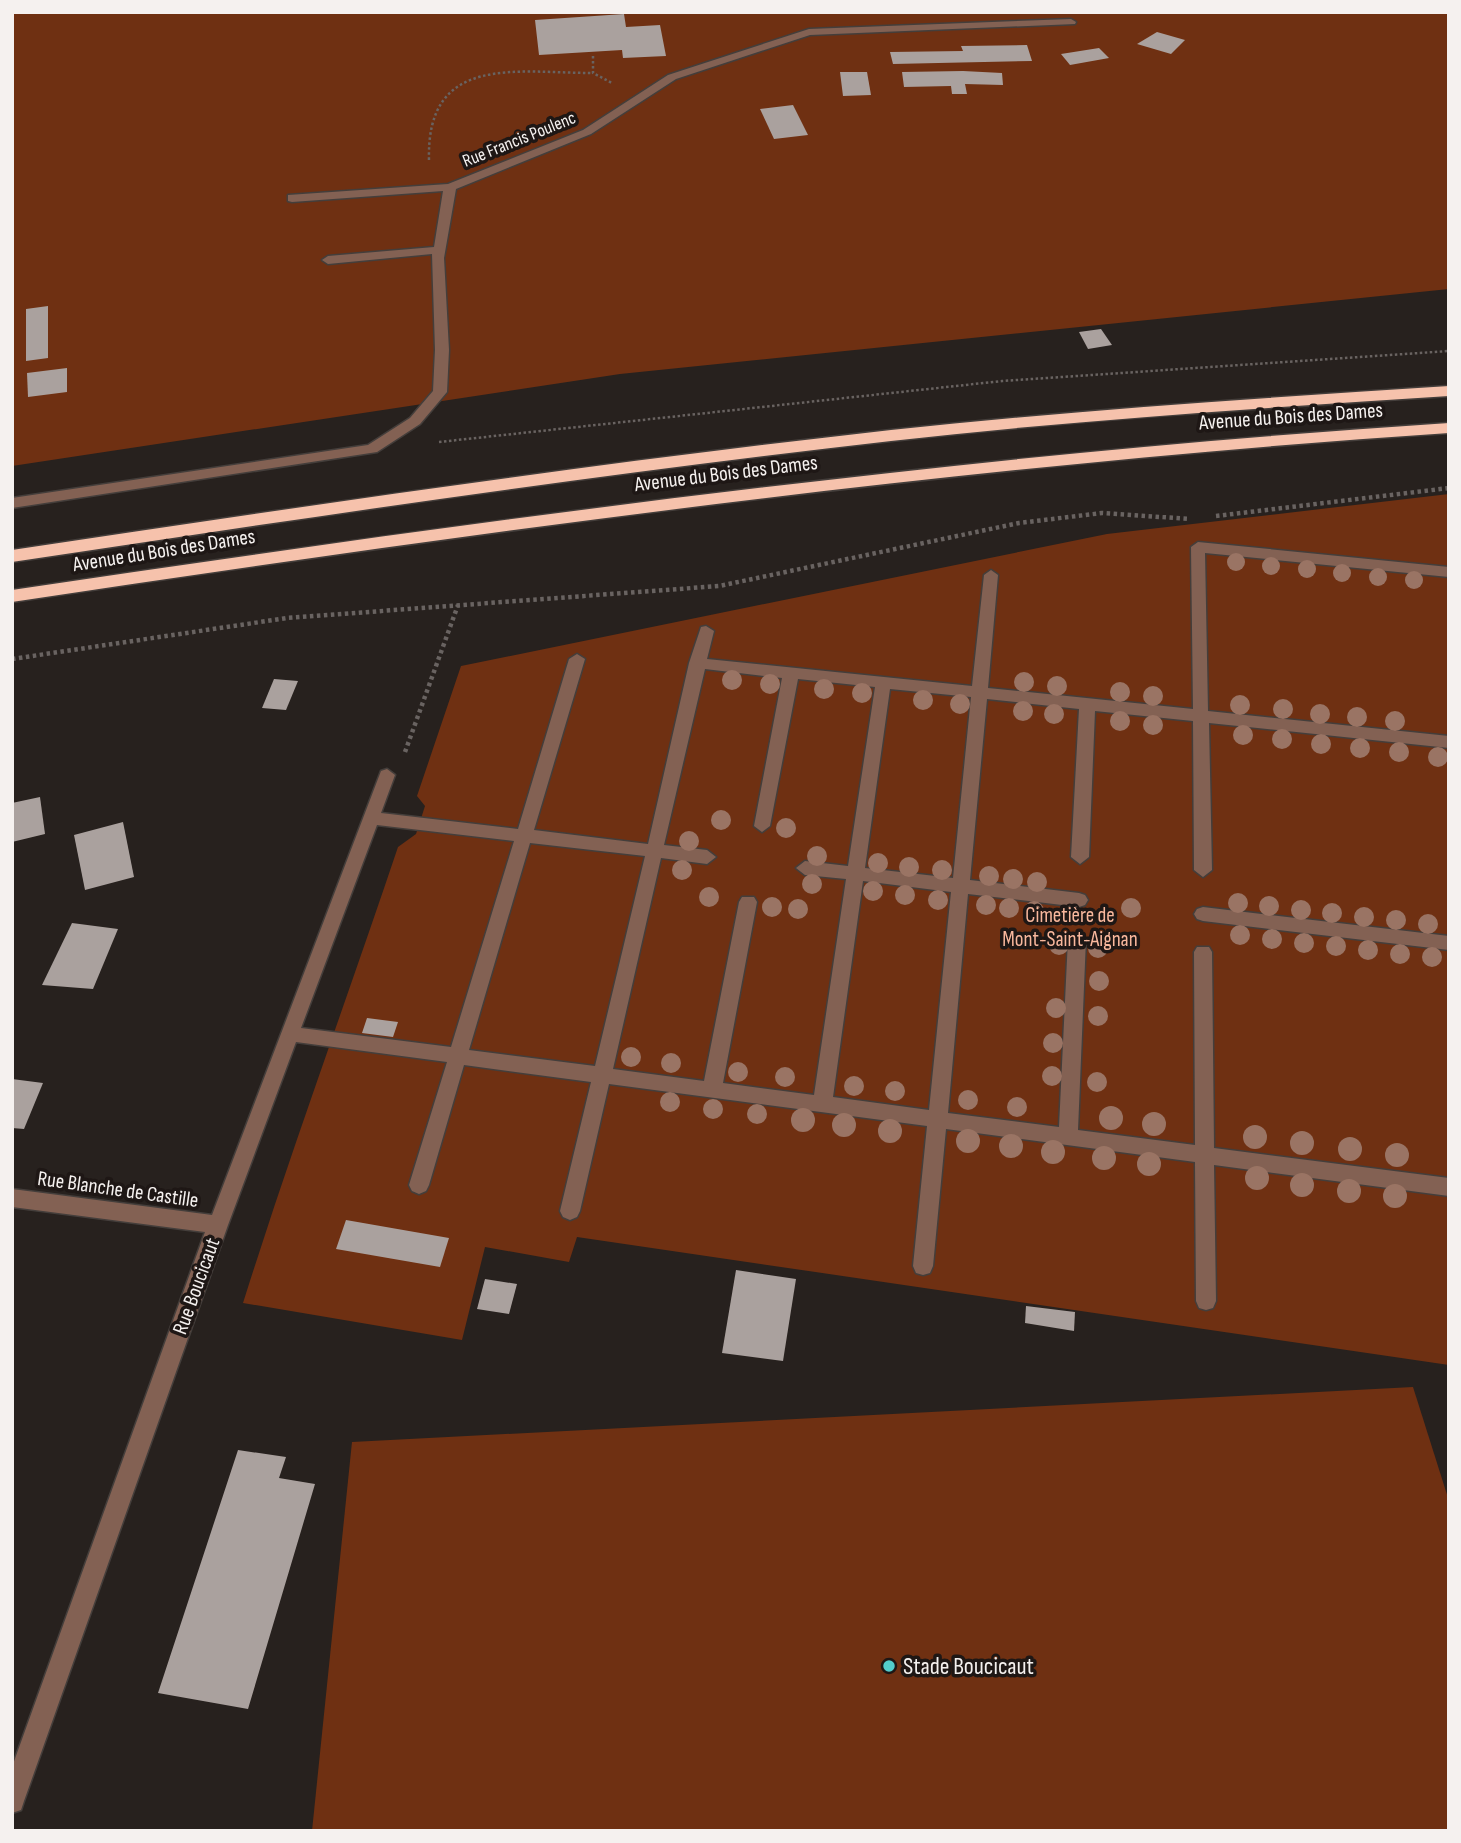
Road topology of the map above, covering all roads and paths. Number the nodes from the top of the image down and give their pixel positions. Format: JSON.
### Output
{"nodes":[{"id":1,"x":1071,"y":22,"type":"dead end"},
{"id":2,"x":593,"y":74,"type":"dead end"},
{"id":3,"x":450,"y":187,"type":"junction"},
{"id":4,"x":292,"y":198,"type":"dead end"},
{"id":5,"x":439,"y":250,"type":"junction"},
{"id":6,"x":328,"y":260,"type":"dead end"},
{"id":7,"x":1449,"y":351,"type":"edge"},
{"id":8,"x":1449,"y":391,"type":"edge"},
{"id":9,"x":1449,"y":428,"type":"edge"},
{"id":10,"x":372,"y":449,"type":"junction"},
{"id":11,"x":1449,"y":488,"type":"edge"},
{"id":12,"x":12,"y":503,"type":"edge"},
{"id":13,"x":12,"y":556,"type":"edge"},
{"id":14,"x":1449,"y":572,"type":"edge"},
{"id":15,"x":991,"y":575,"type":"dead end"},
{"id":16,"x":12,"y":596,"type":"edge"},
{"id":17,"x":458,"y":605,"type":"junction"},
{"id":18,"x":706,"y":631,"type":"dead end"},
{"id":19,"x":12,"y":659,"type":"edge"},
{"id":20,"x":577,"y":659,"type":"dead end"},
{"id":21,"x":697,"y":663,"type":"junction"},
{"id":22,"x":791,"y":673,"type":"junction"},
{"id":23,"x":883,"y":683,"type":"junction"},
{"id":24,"x":979,"y":693,"type":"junction"},
{"id":25,"x":1087,"y":704,"type":"junction"},
{"id":26,"x":1200,"y":716,"type":"junction"},
{"id":27,"x":1449,"y":742,"type":"edge"},
{"id":28,"x":387,"y":775,"type":"joint"},
{"id":29,"x":371,"y":818,"type":"junction"},
{"id":30,"x":762,"y":826,"type":"dead end"},
{"id":31,"x":524,"y":835,"type":"junction"},
{"id":32,"x":654,"y":850,"type":"junction"},
{"id":33,"x":707,"y":857,"type":"dead end"},
{"id":34,"x":1080,"y":857,"type":"dead end"},
{"id":35,"x":805,"y":868,"type":"dead end"},
{"id":36,"x":1203,"y":870,"type":"dead end"},
{"id":37,"x":856,"y":874,"type":"junction"},
{"id":38,"x":961,"y":886,"type":"junction"},
{"id":39,"x":1079,"y":900,"type":"dead end"},
{"id":40,"x":748,"y":902,"type":"dead end"},
{"id":41,"x":1203,"y":914,"type":"dead end"},
{"id":42,"x":1077,"y":939,"type":"dead end"},
{"id":43,"x":1449,"y":943,"type":"edge"},
{"id":44,"x":1203,"y":952,"type":"dead end"},
{"id":45,"x":290,"y":1034,"type":"junction"},
{"id":46,"x":458,"y":1057,"type":"junction"},
{"id":47,"x":601,"y":1076,"type":"junction"},
{"id":48,"x":712,"y":1090,"type":"junction"},
{"id":49,"x":822,"y":1105,"type":"junction"},
{"id":50,"x":938,"y":1120,"type":"junction"},
{"id":51,"x":1068,"y":1137,"type":"junction"},
{"id":52,"x":1205,"y":1155,"type":"junction"},
{"id":53,"x":419,"y":1185,"type":"dead end"},
{"id":54,"x":1449,"y":1187,"type":"edge"},
{"id":55,"x":12,"y":1198,"type":"edge"},
{"id":56,"x":570,"y":1211,"type":"dead end"},
{"id":57,"x":218,"y":1225,"type":"junction"},
{"id":58,"x":923,"y":1266,"type":"dead end"},
{"id":59,"x":1206,"y":1301,"type":"dead end"},
{"id":60,"x":12,"y":1801,"type":"edge"}],
"edges":[{"from":1,"to":3,"type":"street","name":"Rue Francis Poulenc"},
{"from":2,"to":3,"type":"path"},
{"from":3,"to":4,"type":"street"},
{"from":3,"to":5,"type":"street","name":"Rue Francis Poulenc"},
{"from":5,"to":6,"type":"street"},
{"from":5,"to":10,"type":"street","name":"Rue Francis Poulenc"},
{"from":7,"to":10,"type":"path"},
{"from":8,"to":13,"type":"highway","name":"Avenue du Bois des Dames"},
{"from":9,"to":16,"type":"highway","name":"Avenue du Bois des Dames"},
{"from":10,"to":12,"type":"street","name":"Rue Francis Poulenc"},
{"from":11,"to":17,"type":"path"},
{"from":14,"to":26,"type":"street"},
{"from":15,"to":24,"type":"street"},
{"from":17,"to":19,"type":"path"},
{"from":17,"to":28,"type":"path"},
{"from":18,"to":21,"type":"street"},
{"from":20,"to":31,"type":"street"},
{"from":21,"to":22,"type":"street"},
{"from":21,"to":32,"type":"street"},
{"from":22,"to":23,"type":"street"},
{"from":22,"to":30,"type":"street"},
{"from":23,"to":24,"type":"street"},
{"from":23,"to":37,"type":"street"},
{"from":24,"to":25,"type":"street"},
{"from":24,"to":38,"type":"street"},
{"from":25,"to":26,"type":"street"},
{"from":25,"to":34,"type":"street"},
{"from":26,"to":27,"type":"street"},
{"from":26,"to":36,"type":"street"},
{"from":28,"to":29,"type":"street","name":"Rue Boucicaut"},
{"from":29,"to":31,"type":"street"},
{"from":29,"to":45,"type":"street","name":"Rue Boucicaut"},
{"from":31,"to":32,"type":"street"},
{"from":31,"to":46,"type":"street"},
{"from":32,"to":33,"type":"street"},
{"from":32,"to":47,"type":"street"},
{"from":35,"to":37,"type":"street"},
{"from":37,"to":38,"type":"street"},
{"from":37,"to":49,"type":"street"},
{"from":38,"to":39,"type":"street"},
{"from":38,"to":50,"type":"street"},
{"from":40,"to":48,"type":"street"},
{"from":41,"to":43,"type":"street"},
{"from":42,"to":51,"type":"street"},
{"from":44,"to":52,"type":"street"},
{"from":45,"to":46,"type":"street"},
{"from":45,"to":57,"type":"street","name":"Rue Boucicaut"},
{"from":46,"to":47,"type":"street"},
{"from":46,"to":53,"type":"street"},
{"from":47,"to":48,"type":"street"},
{"from":47,"to":56,"type":"street"},
{"from":48,"to":49,"type":"street"},
{"from":49,"to":50,"type":"street"},
{"from":50,"to":51,"type":"street"},
{"from":50,"to":58,"type":"street"},
{"from":51,"to":52,"type":"street"},
{"from":52,"to":54,"type":"street"},
{"from":52,"to":59,"type":"street"},
{"from":55,"to":57,"type":"street","name":"Rue Blanche de Castille"},
{"from":57,"to":60,"type":"street","name":"Rue Boucicaut"}]}
